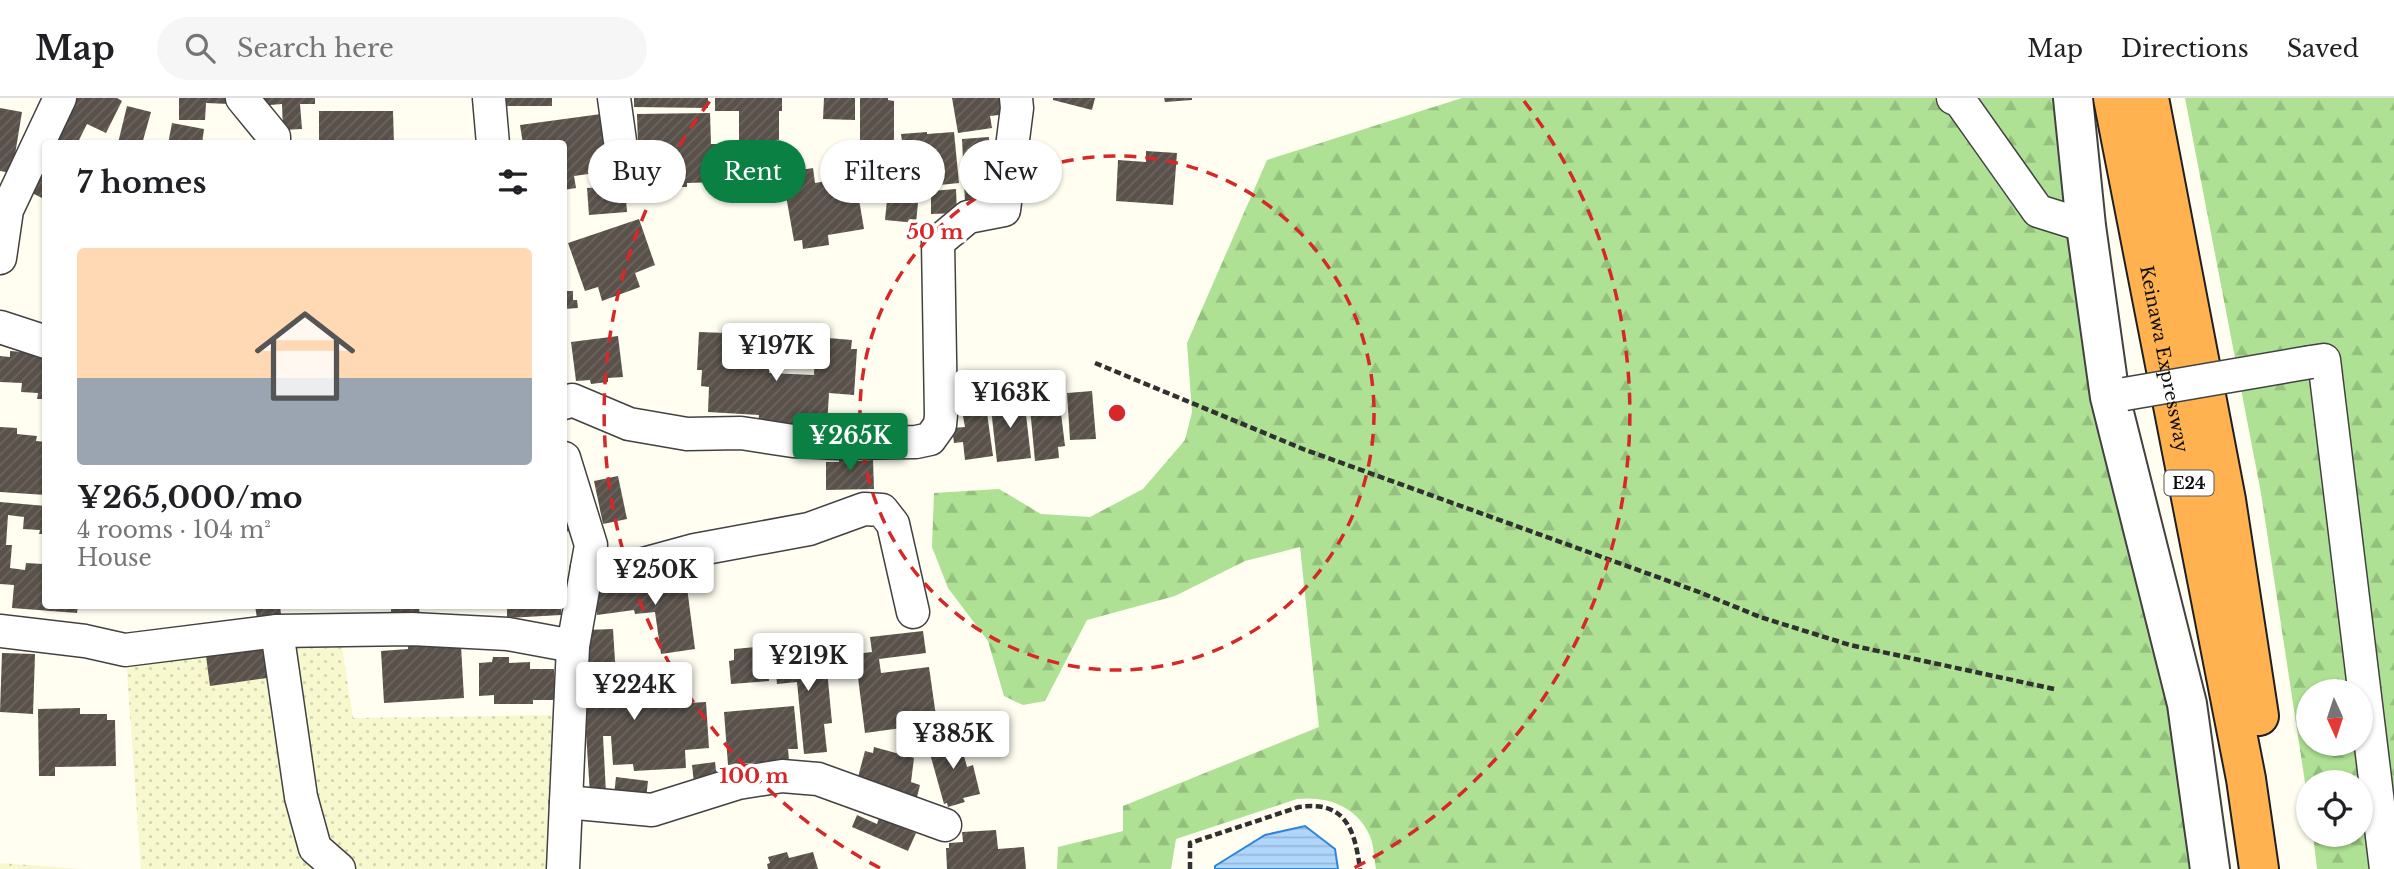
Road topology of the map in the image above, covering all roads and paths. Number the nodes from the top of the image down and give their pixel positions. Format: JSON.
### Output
{"nodes":[{"id":1,"x":60,"y":98,"type":"edge"},
{"id":2,"x":242,"y":98,"type":"edge"},
{"id":3,"x":489,"y":98,"type":"edge"},
{"id":4,"x":614,"y":98,"type":"edge"},
{"id":5,"x":1016,"y":98,"type":"edge"},
{"id":6,"x":1954,"y":98,"type":"edge"},
{"id":7,"x":2073,"y":98,"type":"edge"},
{"id":8,"x":2113,"y":98,"type":"edge"},
{"id":9,"x":2149,"y":98,"type":"edge"},
{"id":10,"x":274,"y":140,"type":"edge"},
{"id":11,"x":493,"y":140,"type":"edge"},
{"id":12,"x":620,"y":140,"type":"edge"},
{"id":13,"x":2087,"y":226,"type":"junction"},
{"id":14,"x":0,"y":258,"type":"edge"},
{"id":15,"x":0,"y":327,"type":"edge"},
{"id":16,"x":42,"y":341,"type":"edge"},
{"id":17,"x":1094,"y":363,"type":"dead end"},
{"id":18,"x":2118,"y":396,"type":"junction"},
{"id":19,"x":567,"y":402,"type":"edge"},
{"id":20,"x":567,"y":468,"type":"edge"},
{"id":21,"x":587,"y":568,"type":"junction"},
{"id":22,"x":913,"y":612,"type":"dead end"},
{"id":23,"x":0,"y":631,"type":"edge"},
{"id":24,"x":277,"y":631,"type":"junction"},
{"id":25,"x":573,"y":646,"type":"junction"},
{"id":26,"x":2054,"y":689,"type":"dead end"},
{"id":27,"x":566,"y":802,"type":"junction"},
{"id":28,"x":945,"y":825,"type":"dead end"},
{"id":29,"x":339,"y":869,"type":"edge"},
{"id":30,"x":563,"y":869,"type":"edge"},
{"id":31,"x":1190,"y":869,"type":"edge"},
{"id":32,"x":1360,"y":869,"type":"edge"},
{"id":33,"x":2210,"y":869,"type":"edge"},
{"id":34,"x":2259,"y":869,"type":"edge"},
{"id":35,"x":2281,"y":869,"type":"edge"},
{"id":36,"x":2386,"y":869,"type":"edge"}],
"edges":[{"from":1,"to":14,"type":"street"},
{"from":2,"to":10,"type":"street"},
{"from":3,"to":11,"type":"street"},
{"from":4,"to":12,"type":"street"},
{"from":5,"to":19,"type":"street"},
{"from":6,"to":13,"type":"street"},
{"from":7,"to":13,"type":"street"},
{"from":8,"to":34,"type":"highway","name":"Keinawa Expressway","number":"E24"},
{"from":9,"to":35,"type":"highway","name":"Keinawa Expressway","number":"E24"},
{"from":13,"to":18,"type":"street"},
{"from":15,"to":16,"type":"street"},
{"from":17,"to":26,"type":"path"},
{"from":18,"to":33,"type":"street"},
{"from":18,"to":36,"type":"street","bridge":true},
{"from":20,"to":21,"type":"street"},
{"from":21,"to":22,"type":"street"},
{"from":21,"to":25,"type":"street"},
{"from":23,"to":24,"type":"street"},
{"from":24,"to":25,"type":"street"},
{"from":24,"to":29,"type":"street"},
{"from":25,"to":27,"type":"street"},
{"from":27,"to":28,"type":"street"},
{"from":27,"to":30,"type":"street"},
{"from":31,"to":32,"type":"path"}]}
